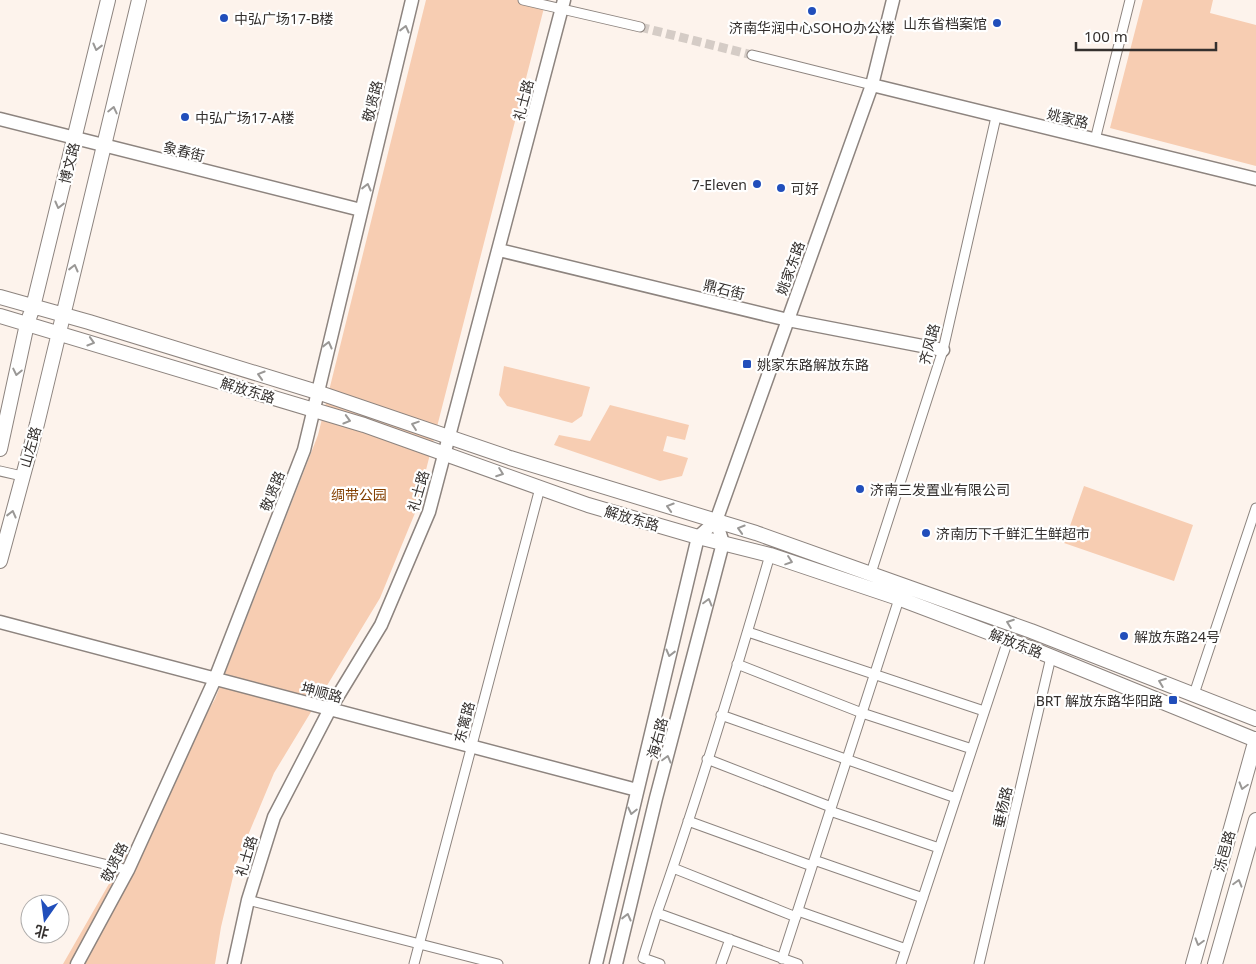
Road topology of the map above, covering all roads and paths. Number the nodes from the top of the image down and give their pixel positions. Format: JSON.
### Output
{"nodes":[{"id":1,"x":108,"y":0,"type":"edge"},
{"id":2,"x":139,"y":0,"type":"edge"},
{"id":3,"x":412,"y":0,"type":"edge"},
{"id":4,"x":523,"y":0,"type":"edge"},
{"id":5,"x":894,"y":0,"type":"edge"},
{"id":6,"x":1130,"y":0,"type":"edge"},
{"id":7,"x":563,"y":5,"type":"edge"},
{"id":8,"x":640,"y":27,"type":"tunnel mouth"},
{"id":9,"x":752,"y":55,"type":"tunnel mouth"},
{"id":10,"x":872,"y":85,"type":"junction"},
{"id":11,"x":996,"y":117,"type":"junction"},
{"id":12,"x":0,"y":119,"type":"edge"},
{"id":13,"x":75,"y":139,"type":"junction"},
{"id":14,"x":1095,"y":140,"type":"junction"},
{"id":15,"x":104,"y":146,"type":"junction"},
{"id":16,"x":1256,"y":180,"type":"edge"},
{"id":17,"x":361,"y":210,"type":"junction"},
{"id":18,"x":499,"y":250,"type":"junction"},
{"id":19,"x":0,"y":297,"type":"edge"},
{"id":20,"x":33,"y":308,"type":"junction"},
{"id":21,"x":62,"y":315,"type":"junction"},
{"id":22,"x":0,"y":316,"type":"edge"},
{"id":23,"x":788,"y":320,"type":"junction"},
{"id":24,"x":27,"y":324,"type":"junction"},
{"id":25,"x":58,"y":333,"type":"junction"},
{"id":26,"x":943,"y":350,"type":"junction"},
{"id":27,"x":317,"y":392,"type":"junction"},
{"id":28,"x":313,"y":410,"type":"junction"},
{"id":29,"x":449,"y":437,"type":"junction"},
{"id":30,"x":0,"y":450,"type":"edge"},
{"id":31,"x":444,"y":453,"type":"junction"},
{"id":32,"x":0,"y":470,"type":"edge"},
{"id":33,"x":22,"y":476,"type":"junction"},
{"id":34,"x":540,"y":488,"type":"junction"},
{"id":35,"x":1256,"y":508,"type":"edge"},
{"id":36,"x":716,"y":521,"type":"junction"},
{"id":37,"x":698,"y":537,"type":"junction"},
{"id":38,"x":723,"y":543,"type":"junction"},
{"id":39,"x":770,"y":555,"type":"junction"},
{"id":40,"x":0,"y":561,"type":"edge"},
{"id":41,"x":871,"y":573,"type":"junction"},
{"id":42,"x":899,"y":599,"type":"junction"},
{"id":43,"x":0,"y":622,"type":"edge"},
{"id":44,"x":748,"y":632,"type":"junction"},
{"id":45,"x":1008,"y":640,"type":"junction"},
{"id":46,"x":1052,"y":657,"type":"junction"},
{"id":47,"x":737,"y":664,"type":"junction"},
{"id":48,"x":874,"y":674,"type":"junction"},
{"id":49,"x":215,"y":679,"type":"junction"},
{"id":50,"x":1194,"y":694,"type":"junction"},
{"id":51,"x":330,"y":709,"type":"junction"},
{"id":52,"x":984,"y":711,"type":"junction"},
{"id":53,"x":862,"y":713,"type":"junction"},
{"id":54,"x":721,"y":715,"type":"junction"},
{"id":55,"x":1256,"y":719,"type":"edge"},
{"id":56,"x":1256,"y":740,"type":"edge"},
{"id":57,"x":472,"y":747,"type":"junction"},
{"id":58,"x":972,"y":749,"type":"junction"},
{"id":59,"x":708,"y":759,"type":"junction"},
{"id":60,"x":846,"y":760,"type":"junction"},
{"id":61,"x":636,"y":790,"type":"junction"},
{"id":62,"x":956,"y":798,"type":"junction"},
{"id":63,"x":831,"y":809,"type":"junction"},
{"id":64,"x":1256,"y":820,"type":"edge"},
{"id":65,"x":688,"y":821,"type":"junction"},
{"id":66,"x":0,"y":838,"type":"edge"},
{"id":67,"x":939,"y":848,"type":"junction"},
{"id":68,"x":813,"y":863,"type":"junction"},
{"id":69,"x":673,"y":868,"type":"junction"},
{"id":70,"x":128,"y":870,"type":"junction"},
{"id":71,"x":923,"y":898,"type":"junction"},
{"id":72,"x":248,"y":900,"type":"junction"},
{"id":73,"x":657,"y":913,"type":"junction"},
{"id":74,"x":797,"y":914,"type":"junction"},
{"id":75,"x":730,"y":939,"type":"junction"},
{"id":76,"x":419,"y":944,"type":"junction"},
{"id":77,"x":906,"y":949,"type":"junction"},
{"id":78,"x":782,"y":959,"type":"junction"},
{"id":79,"x":77,"y":964,"type":"edge"},
{"id":80,"x":234,"y":964,"type":"edge"},
{"id":81,"x":414,"y":964,"type":"edge"},
{"id":82,"x":498,"y":964,"type":"edge"},
{"id":83,"x":596,"y":964,"type":"edge"},
{"id":84,"x":616,"y":964,"type":"edge"},
{"id":85,"x":660,"y":964,"type":"edge"},
{"id":86,"x":721,"y":964,"type":"edge"},
{"id":87,"x":798,"y":964,"type":"edge"},
{"id":88,"x":901,"y":964,"type":"edge"},
{"id":89,"x":979,"y":964,"type":"edge"},
{"id":90,"x":1193,"y":964,"type":"edge"},
{"id":91,"x":1215,"y":964,"type":"edge"}],
"edges":[{"from":1,"to":13,"type":"main road","name":"博文路","one_way":true},
{"from":15,"to":2,"type":"main road","one_way":true},
{"from":17,"to":3,"type":"street","name":"敬贤路","one_way":true},
{"from":4,"to":7,"type":"street"},
{"from":5,"to":10,"type":"street","name":"姚家东路"},
{"from":6,"to":14,"type":"street"},
{"from":7,"to":8,"type":"street"},
{"from":7,"to":18,"type":"street","name":"礼士路"},
{"from":9,"to":10,"type":"street"},
{"from":10,"to":11,"type":"street","name":"姚家路"},
{"from":10,"to":23,"type":"street","name":"姚家东路"},
{"from":11,"to":14,"type":"street","name":"姚家路"},
{"from":11,"to":26,"type":"street","name":"齐风路"},
{"from":12,"to":13,"type":"street","name":"象春街"},
{"from":13,"to":15,"type":"street","name":"象春街"},
{"from":13,"to":20,"type":"main road","name":"博文路","one_way":true},
{"from":14,"to":16,"type":"street","name":"姚家路"},
{"from":15,"to":17,"type":"street","name":"象春街"},
{"from":21,"to":15,"type":"main road","one_way":true},
{"from":27,"to":17,"type":"street","name":"敬贤路","one_way":true},
{"from":18,"to":23,"type":"street","name":"鼎石街"},
{"from":18,"to":29,"type":"street","name":"礼士路"},
{"from":19,"to":20,"type":"main road","name":"解放东路"},
{"from":20,"to":21,"type":"main road","name":"解放东路"},
{"from":20,"to":24,"type":"main road","name":"博文路"},
{"from":21,"to":25,"type":"main road","name":"山左路"},
{"from":27,"to":21,"type":"main road","name":"解放东路","one_way":true},
{"from":22,"to":24,"type":"main road","name":"解放东路"},
{"from":23,"to":26,"type":"street","name":"鼎石街"},
{"from":23,"to":36,"type":"street","name":"姚家东路"},
{"from":24,"to":25,"type":"main road","name":"解放东路"},
{"from":24,"to":30,"type":"main road","name":"山左路","one_way":true},
{"from":25,"to":28,"type":"main road","name":"解放东路","one_way":true},
{"from":25,"to":33,"type":"main road","name":"山左路"},
{"from":26,"to":41,"type":"street","name":"齐风路"},
{"from":27,"to":28,"type":"street","name":"敬贤路"},
{"from":29,"to":27,"type":"main road","name":"解放东路","one_way":true},
{"from":28,"to":31,"type":"main road","name":"解放东路","one_way":true},
{"from":28,"to":49,"type":"street","name":"敬贤路"},
{"from":29,"to":31,"type":"street","name":"礼士路"},
{"from":36,"to":29,"type":"main road","name":"解放东路","one_way":true},
{"from":31,"to":34,"type":"main road","name":"解放东路","one_way":true},
{"from":31,"to":51,"type":"street","name":"礼士路"},
{"from":32,"to":33,"type":"street"},
{"from":40,"to":33,"type":"main road","name":"山左路","one_way":true},
{"from":34,"to":37,"type":"main road","name":"解放东路"},
{"from":34,"to":57,"type":"street","name":"东篱路"},
{"from":35,"to":50,"type":"street"},
{"from":36,"to":37,"type":"street","name":"姚家东路"},
{"from":36,"to":38,"type":"street"},
{"from":41,"to":36,"type":"main road","name":"解放东路","one_way":true},
{"from":37,"to":38,"type":"main road","name":"解放东路"},
{"from":37,"to":61,"type":"street","name":"海右路","one_way":true},
{"from":38,"to":39,"type":"main road","name":"解放东路"},
{"from":84,"to":38,"type":"street","name":"海右路","one_way":true},
{"from":39,"to":42,"type":"main road","name":"解放东路","one_way":true},
{"from":39,"to":44,"type":"street"},
{"from":50,"to":41,"type":"main road","name":"解放东路","one_way":true},
{"from":42,"to":45,"type":"main road","name":"解放东路"},
{"from":42,"to":48,"type":"street"},
{"from":43,"to":49,"type":"street","name":"坤顺路"},
{"from":44,"to":47,"type":"street"},
{"from":44,"to":48,"type":"street"},
{"from":45,"to":46,"type":"main road","name":"解放东路"},
{"from":45,"to":52,"type":"street"},
{"from":46,"to":56,"type":"main road","name":"解放东路"},
{"from":46,"to":89,"type":"street","name":"垂杨路"},
{"from":47,"to":53,"type":"street"},
{"from":47,"to":54,"type":"street"},
{"from":48,"to":52,"type":"street"},
{"from":48,"to":53,"type":"street"},
{"from":49,"to":51,"type":"street","name":"坤顺路"},
{"from":49,"to":70,"type":"street","name":"敬贤路"},
{"from":50,"to":55,"type":"main road","name":"解放东路"},
{"from":51,"to":57,"type":"street","name":"坤顺路"},
{"from":51,"to":72,"type":"street","name":"礼士路"},
{"from":52,"to":58,"type":"street"},
{"from":53,"to":58,"type":"street"},
{"from":53,"to":60,"type":"street"},
{"from":54,"to":59,"type":"street"},
{"from":54,"to":60,"type":"street"},
{"from":56,"to":90,"type":"main road","name":"泺邑路","one_way":true},
{"from":57,"to":61,"type":"street","name":"坤顺路"},
{"from":57,"to":76,"type":"street","name":"东篱路"},
{"from":58,"to":62,"type":"street"},
{"from":59,"to":63,"type":"street"},
{"from":59,"to":65,"type":"street"},
{"from":60,"to":62,"type":"street"},
{"from":60,"to":63,"type":"street"},
{"from":61,"to":83,"type":"street","name":"海右路","one_way":true},
{"from":62,"to":67,"type":"street"},
{"from":63,"to":67,"type":"street"},
{"from":63,"to":68,"type":"street"},
{"from":91,"to":64,"type":"main road","name":"泺邑路","one_way":true},
{"from":65,"to":68,"type":"street"},
{"from":65,"to":69,"type":"street"},
{"from":66,"to":70,"type":"street"},
{"from":67,"to":71,"type":"street"},
{"from":68,"to":71,"type":"street"},
{"from":68,"to":74,"type":"street"},
{"from":69,"to":73,"type":"street"},
{"from":69,"to":74,"type":"street"},
{"from":70,"to":79,"type":"street","name":"敬贤路"},
{"from":71,"to":77,"type":"street"},
{"from":72,"to":76,"type":"street"},
{"from":72,"to":80,"type":"street","name":"礼士路"},
{"from":73,"to":75,"type":"street"},
{"from":73,"to":85,"type":"street"},
{"from":74,"to":77,"type":"street"},
{"from":74,"to":78,"type":"street"},
{"from":75,"to":78,"type":"street"},
{"from":75,"to":86,"type":"street"},
{"from":76,"to":81,"type":"street","name":"东篱路"},
{"from":76,"to":82,"type":"street"},
{"from":77,"to":88,"type":"street"},
{"from":78,"to":87,"type":"street"}]}
